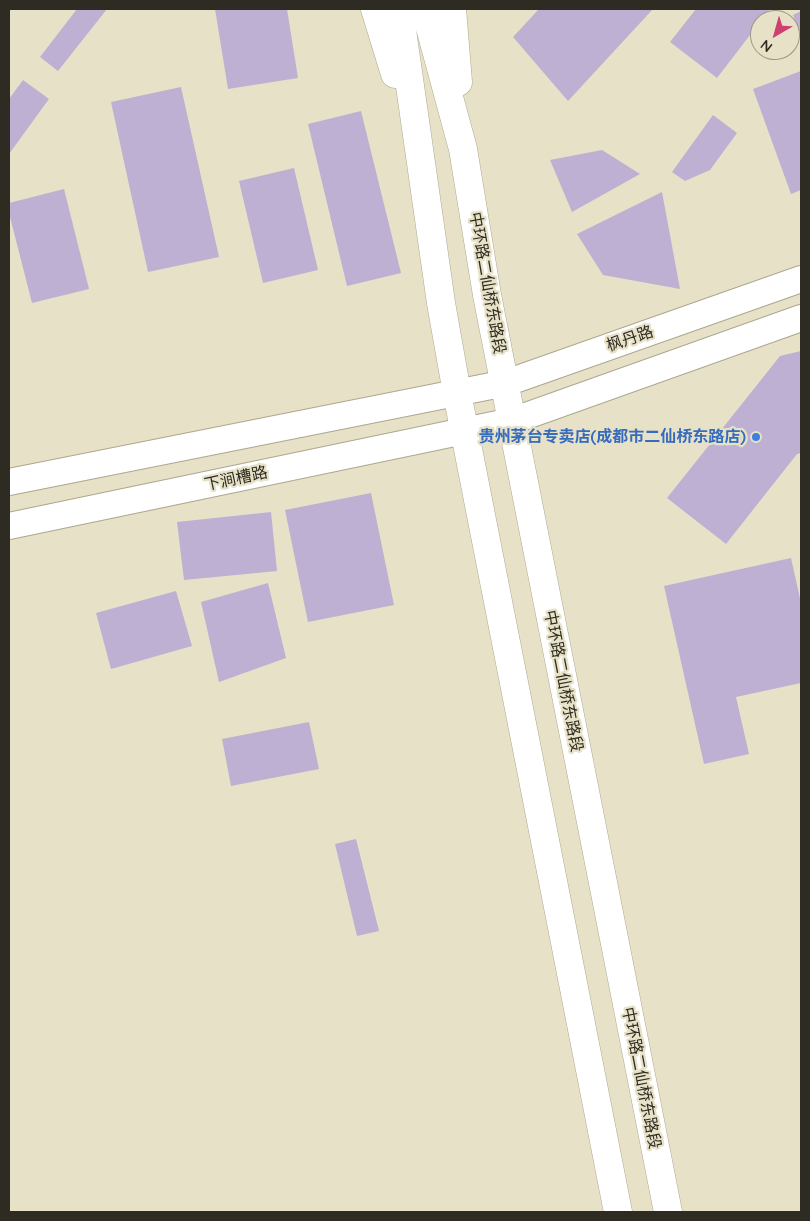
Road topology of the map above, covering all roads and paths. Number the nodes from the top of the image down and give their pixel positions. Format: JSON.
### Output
{"nodes":[{"id":1,"x":375,"y":9,"type":"edge"},
{"id":2,"x":399,"y":9,"type":"edge"},
{"id":3,"x":425,"y":9,"type":"edge"},
{"id":4,"x":452,"y":9,"type":"edge"},
{"id":5,"x":418,"y":149,"type":"junction"},
{"id":6,"x":463,"y":149,"type":"junction"},
{"id":7,"x":801,"y":279,"type":"edge"},
{"id":8,"x":801,"y":318,"type":"edge"},
{"id":9,"x":506,"y":383,"type":"junction"},
{"id":10,"x":457,"y":393,"type":"junction"},
{"id":11,"x":512,"y":421,"type":"junction"},
{"id":12,"x":464,"y":431,"type":"junction"},
{"id":13,"x":9,"y":482,"type":"edge"},
{"id":14,"x":9,"y":526,"type":"edge"},
{"id":15,"x":618,"y":1212,"type":"edge"},
{"id":16,"x":668,"y":1212,"type":"edge"}],
"edges":[{"from":1,"to":5,"type":"main road"},
{"from":2,"to":5,"type":"main road"},
{"from":3,"to":6,"type":"main road","name":"中环路二仙桥东路段"},
{"from":4,"to":6,"type":"main road","name":"中环路二仙桥东路段"},
{"from":5,"to":10,"type":"main road"},
{"from":6,"to":9,"type":"main road","name":"中环路二仙桥东路段"},
{"from":7,"to":9,"type":"street","name":"枫丹路"},
{"from":8,"to":11,"type":"street"},
{"from":9,"to":10,"type":"street","name":"枫丹路"},
{"from":9,"to":11,"type":"main road","name":"中环路二仙桥东路段"},
{"from":10,"to":12,"type":"main road"},
{"from":10,"to":13,"type":"street"},
{"from":11,"to":12,"type":"street"},
{"from":11,"to":16,"type":"main road","name":"中环路二仙桥东路段"},
{"from":12,"to":14,"type":"street","name":"下涧槽路"},
{"from":12,"to":15,"type":"main road"}]}
